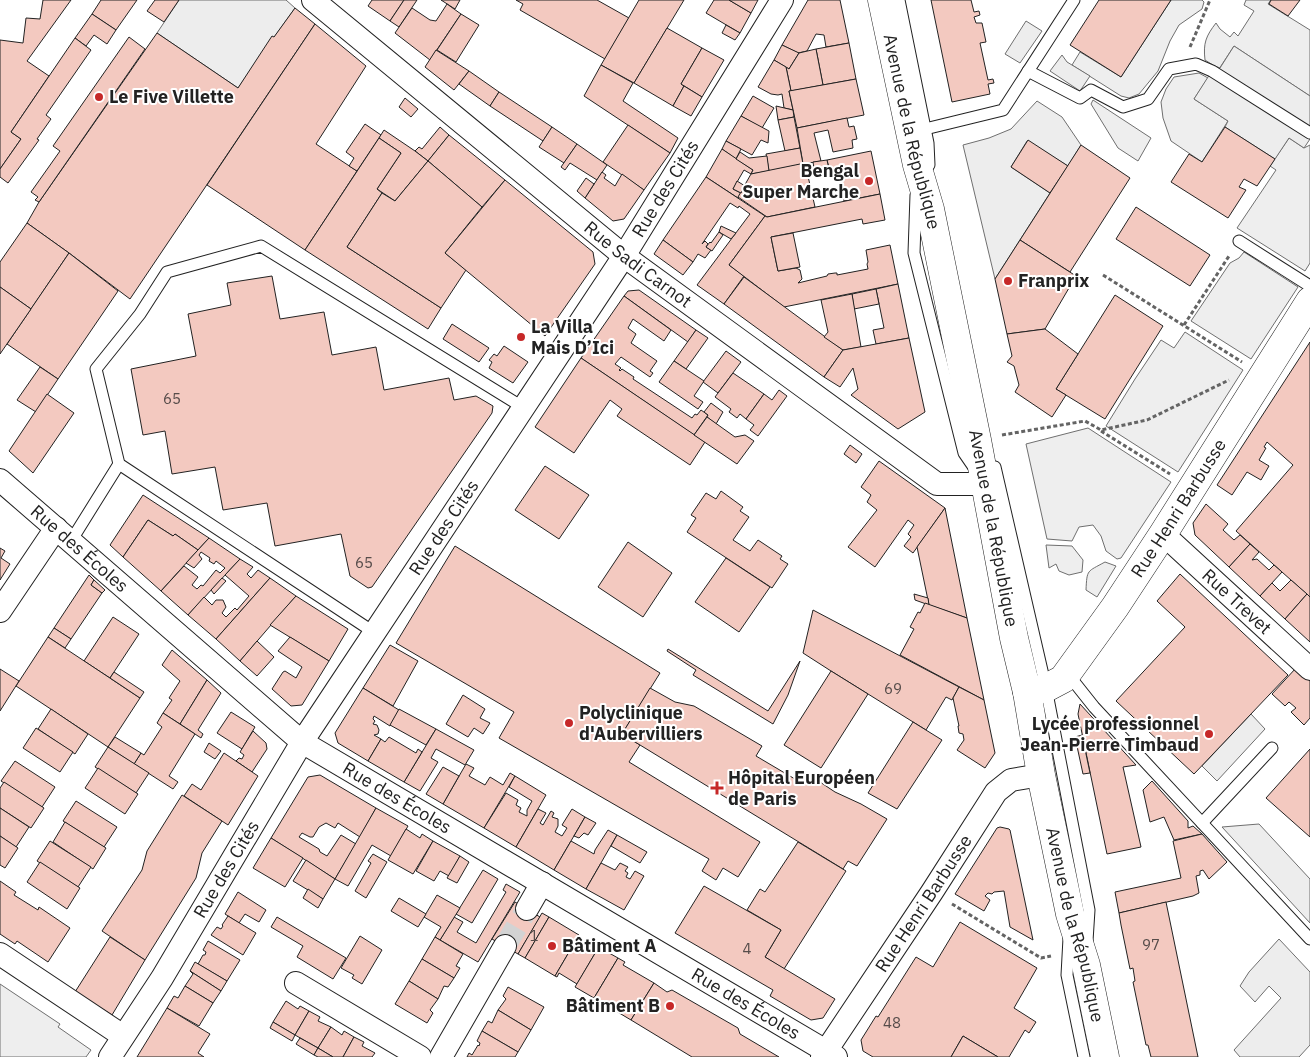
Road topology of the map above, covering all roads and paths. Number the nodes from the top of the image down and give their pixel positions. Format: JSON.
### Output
{"nodes":[{"id":1,"x":312,"y":0,"type":"edge"},
{"id":2,"x":782,"y":0,"type":"edge"},
{"id":3,"x":882,"y":0,"type":"edge"},
{"id":4,"x":900,"y":0,"type":"edge"},
{"id":5,"x":1074,"y":0,"type":"edge"},
{"id":6,"x":1210,"y":0,"type":"edge"},
{"id":7,"x":1182,"y":66,"type":"junction"},
{"id":8,"x":1028,"y":71,"type":"junction"},
{"id":9,"x":925,"y":129,"type":"junction"},
{"id":10,"x":1310,"y":132,"type":"edge"},
{"id":11,"x":917,"y":166,"type":"junction"},
{"id":12,"x":930,"y":209,"type":"junction"},
{"id":13,"x":1240,"y":241,"type":"joint"},
{"id":14,"x":624,"y":256,"type":"junction"},
{"id":15,"x":1103,"y":275,"type":"dead end"},
{"id":16,"x":1310,"y":286,"type":"edge"},
{"id":17,"x":1310,"y":301,"type":"edge"},
{"id":18,"x":1184,"y":325,"type":"junction"},
{"id":19,"x":1258,"y":372,"type":"junction"},
{"id":20,"x":524,"y":408,"type":"junction"},
{"id":21,"x":1100,"y":430,"type":"junction"},
{"id":22,"x":977,"y":440,"type":"junction"},
{"id":23,"x":119,"y":464,"type":"junction"},
{"id":24,"x":0,"y":480,"type":"edge"},
{"id":25,"x":985,"y":484,"type":"junction"},
{"id":26,"x":1192,"y":488,"type":"junction"},
{"id":27,"x":63,"y":534,"type":"junction"},
{"id":28,"x":1162,"y":534,"type":"junction"},
{"id":29,"x":0,"y":611,"type":"edge"},
{"id":30,"x":374,"y":633,"type":"junction"},
{"id":31,"x":1310,"y":669,"type":"edge"},
{"id":32,"x":1067,"y":672,"type":"junction"},
{"id":33,"x":1036,"y":690,"type":"junction"},
{"id":34,"x":302,"y":742,"type":"junction"},
{"id":35,"x":1272,"y":748,"type":"dead end"},
{"id":36,"x":1041,"y":775,"type":"junction"},
{"id":37,"x":1202,"y":823,"type":"junction"},
{"id":38,"x":542,"y":884,"type":"junction"},
{"id":39,"x":932,"y":892,"type":"junction"},
{"id":40,"x":527,"y":909,"type":"tunnel mouth"},
{"id":41,"x":1310,"y":939,"type":"edge"},
{"id":42,"x":505,"y":946,"type":"tunnel mouth"},
{"id":43,"x":0,"y":954,"type":"edge"},
{"id":44,"x":1077,"y":959,"type":"junction"},
{"id":45,"x":296,"y":983,"type":"dead end"},
{"id":46,"x":123,"y":1036,"type":"junction"},
{"id":47,"x":828,"y":1055,"type":"edge"},
{"id":48,"x":110,"y":1057,"type":"edge"},
{"id":49,"x":420,"y":1057,"type":"edge"},
{"id":50,"x":442,"y":1057,"type":"edge"},
{"id":51,"x":1084,"y":1057,"type":"edge"},
{"id":52,"x":1105,"y":1057,"type":"edge"}],
"edges":[{"from":1,"to":14,"type":"street","name":"Rue Sadi Carnot"},
{"from":2,"to":14,"type":"street","name":"Rue des Cités"},
{"from":3,"to":11,"type":"main road","name":"Avenue de la République"},
{"from":4,"to":9,"type":"lane"},
{"from":5,"to":8,"type":"lane"},
{"from":6,"to":7,"type":"path"},
{"from":7,"to":8,"type":"lane"},
{"from":7,"to":10,"type":"lane"},
{"from":8,"to":9,"type":"lane"},
{"from":9,"to":12,"type":"lane"},
{"from":11,"to":12,"type":"main road","name":"Avenue de la République"},
{"from":11,"to":25,"type":"lane"},
{"from":12,"to":22,"type":"main road","name":"Avenue de la République"},
{"from":13,"to":16,"type":"lane"},
{"from":13,"to":18,"type":"path"},
{"from":14,"to":20,"type":"street","name":"Rue des Cités"},
{"from":14,"to":25,"type":"street","name":"Rue Sadi Carnot"},
{"from":15,"to":18,"type":"path"},
{"from":17,"to":19,"type":"main road","name":"Rue Henri Barbusse"},
{"from":18,"to":19,"type":"path"},
{"from":19,"to":21,"type":"path"},
{"from":19,"to":26,"type":"main road","name":"Rue Henri Barbusse"},
{"from":20,"to":23,"type":"lane"},
{"from":20,"to":30,"type":"street","name":"Rue des Cités"},
{"from":21,"to":22,"type":"path"},
{"from":21,"to":26,"type":"path"},
{"from":22,"to":25,"type":"main road","name":"Avenue de la République"},
{"from":22,"to":33,"type":"lane"},
{"from":23,"to":27,"type":"lane"},
{"from":23,"to":30,"type":"lane"},
{"from":24,"to":27,"type":"street","name":"Rue des Écoles"},
{"from":25,"to":33,"type":"main road","name":"Avenue de la République"},
{"from":26,"to":28,"type":"main road","name":"Rue Henri Barbusse"},
{"from":27,"to":29,"type":"street"},
{"from":27,"to":34,"type":"street","name":"Rue des Écoles"},
{"from":28,"to":31,"type":"street","name":"Rue Trevet"},
{"from":28,"to":32,"type":"main road","name":"Rue Henri Barbusse"},
{"from":30,"to":34,"type":"street","name":"Rue des Cités"},
{"from":32,"to":33,"type":"main road","name":"Rue Henri Barbusse"},
{"from":32,"to":37,"type":"lane"},
{"from":33,"to":36,"type":"main road","name":"Avenue de la République"},
{"from":33,"to":44,"type":"lane"},
{"from":34,"to":38,"type":"street","name":"Rue des Écoles"},
{"from":34,"to":46,"type":"street","name":"Rue des Cités"},
{"from":35,"to":37,"type":"lane"},
{"from":36,"to":39,"type":"street","name":"Rue Henri Barbusse"},
{"from":36,"to":44,"type":"main road","name":"Avenue de la République"},
{"from":37,"to":41,"type":"lane"},
{"from":38,"to":40,"type":"street"},
{"from":38,"to":47,"type":"street","name":"Rue des Écoles"},
{"from":39,"to":44,"type":"path"},
{"from":39,"to":47,"type":"street","name":"Rue Henri Barbusse"},
{"from":42,"to":50,"type":"street"},
{"from":43,"to":46,"type":"street"},
{"from":44,"to":51,"type":"lane"},
{"from":44,"to":52,"type":"main road","name":"Avenue de la République"},
{"from":45,"to":49,"type":"street"},
{"from":46,"to":48,"type":"street","name":"Rue des Cités"}]}
